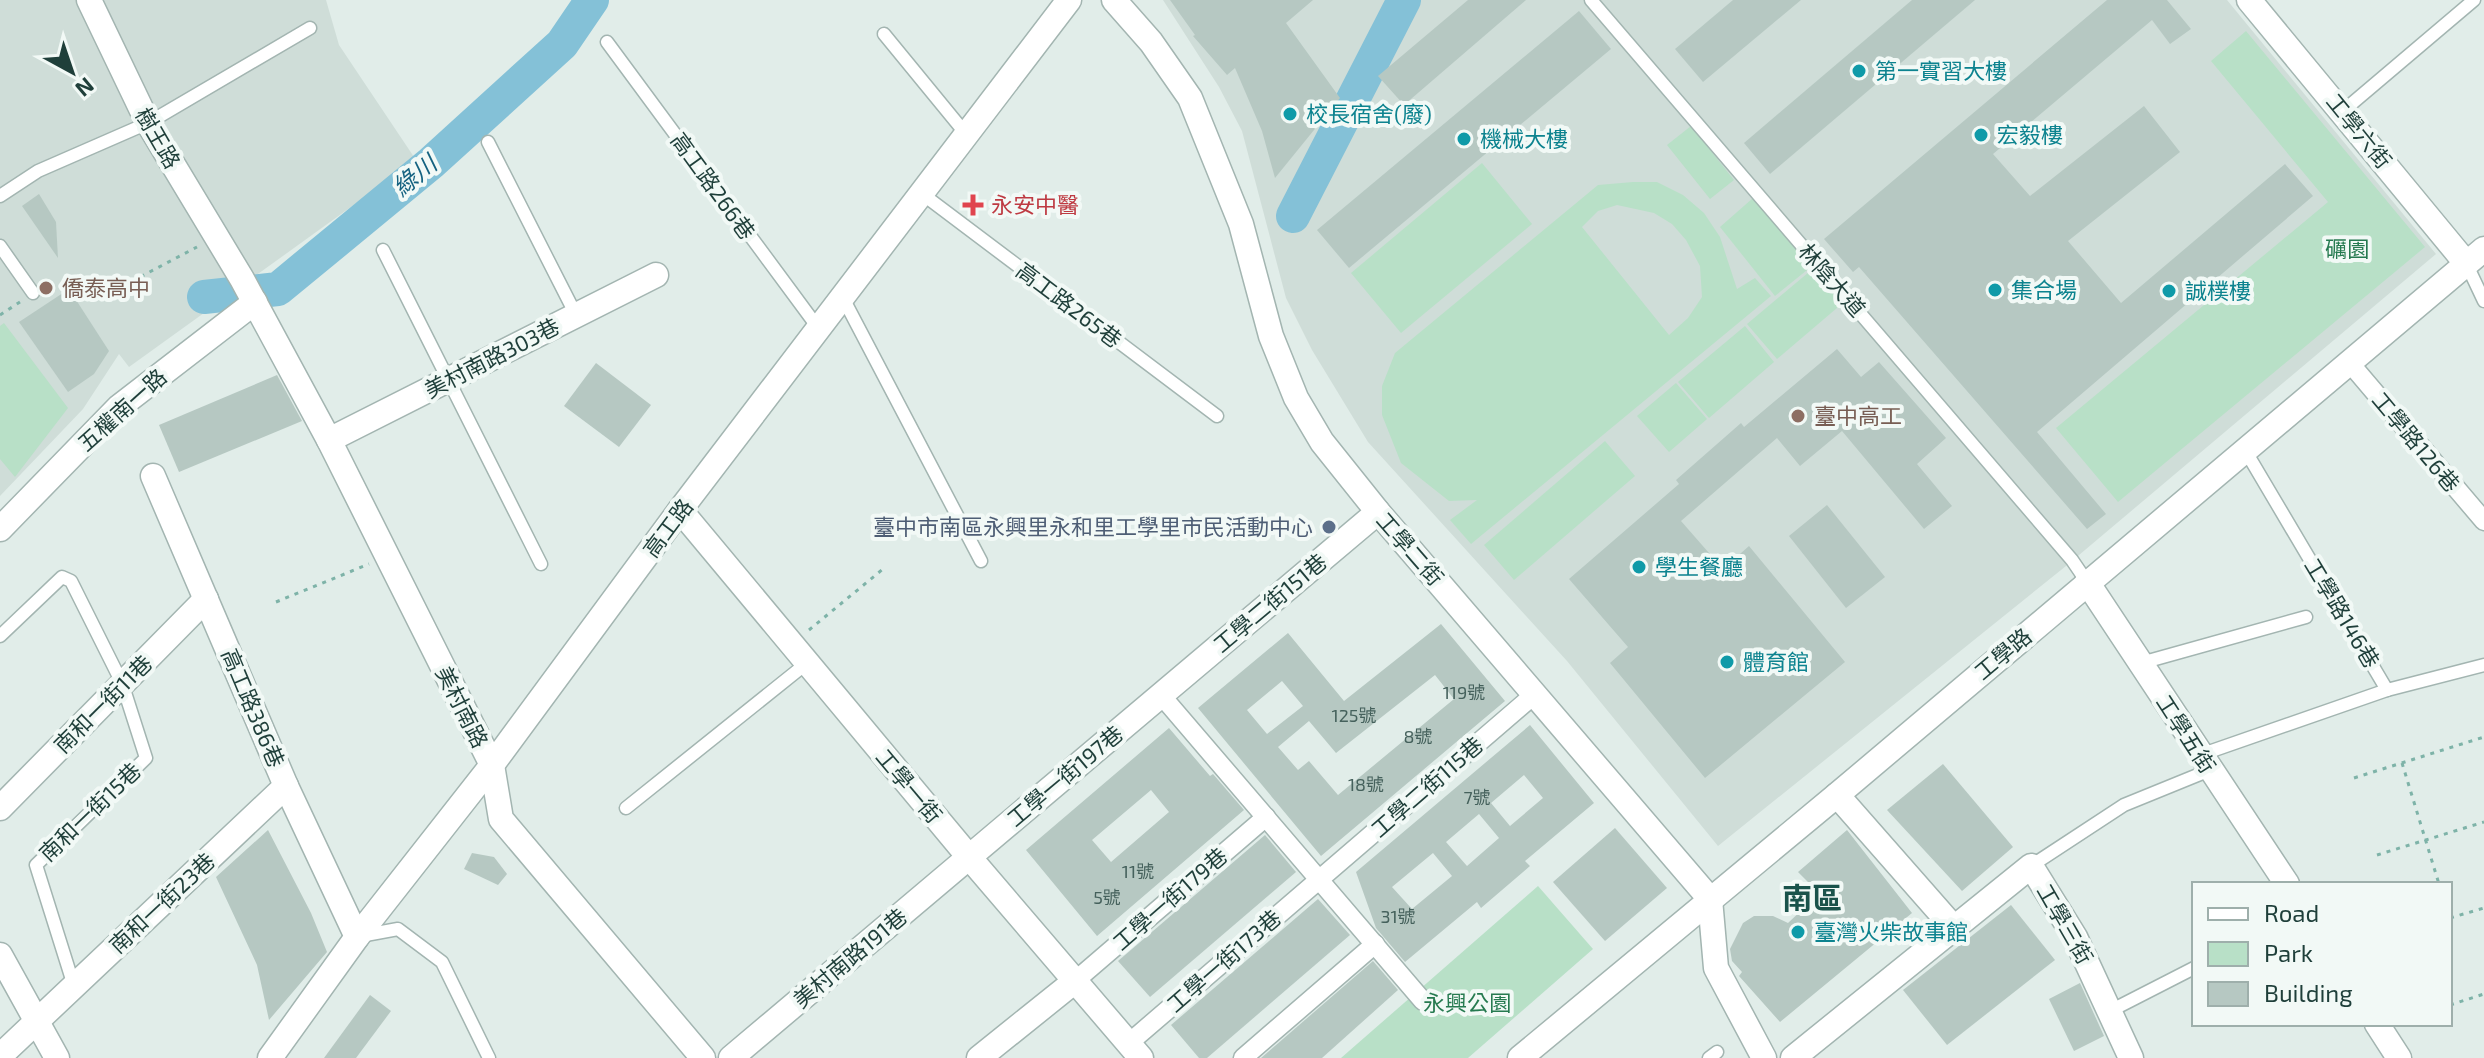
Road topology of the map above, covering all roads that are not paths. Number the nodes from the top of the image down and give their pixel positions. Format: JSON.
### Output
{"nodes":[{"id":1,"x":89,"y":0,"type":"edge"},
{"id":2,"x":1069,"y":0,"type":"edge"},
{"id":3,"x":1114,"y":0,"type":"edge"},
{"id":4,"x":1591,"y":0,"type":"edge"},
{"id":5,"x":2249,"y":0,"type":"edge"},
{"id":6,"x":2474,"y":0,"type":"edge"},
{"id":7,"x":310,"y":28,"type":"dead end"},
{"id":8,"x":884,"y":34,"type":"dead end"},
{"id":9,"x":607,"y":42,"type":"dead end"},
{"id":10,"x":2343,"y":111,"type":"junction"},
{"id":11,"x":148,"y":123,"type":"junction"},
{"id":12,"x":966,"y":134,"type":"junction"},
{"id":13,"x":488,"y":142,"type":"dead end"},
{"id":14,"x":921,"y":193,"type":"junction"},
{"id":15,"x":0,"y":196,"type":"edge"},
{"id":16,"x":0,"y":246,"type":"edge"},
{"id":17,"x":383,"y":250,"type":"dead end"},
{"id":18,"x":2475,"y":256,"type":"edge"},
{"id":19,"x":656,"y":275,"type":"dead end"},
{"id":20,"x":33,"y":293,"type":"road end"},
{"id":21,"x":843,"y":298,"type":"junction"},
{"id":22,"x":2484,"y":301,"type":"edge"},
{"id":23,"x":260,"y":312,"type":"junction"},
{"id":24,"x":576,"y":315,"type":"junction"},
{"id":25,"x":819,"y":330,"type":"junction"},
{"id":26,"x":2349,"y":362,"type":"junction"},
{"id":27,"x":449,"y":380,"type":"junction"},
{"id":28,"x":1217,"y":416,"type":"dead end"},
{"id":29,"x":329,"y":440,"type":"junction"},
{"id":30,"x":2245,"y":450,"type":"junction"},
{"id":31,"x":153,"y":476,"type":"dead end"},
{"id":32,"x":680,"y":510,"type":"junction"},
{"id":33,"x":1378,"y":512,"type":"junction"},
{"id":34,"x":2484,"y":521,"type":"edge"},
{"id":35,"x":0,"y":529,"type":"edge"},
{"id":36,"x":981,"y":561,"type":"dead end"},
{"id":37,"x":541,"y":564,"type":"dead end"},
{"id":38,"x":2087,"y":582,"type":"junction"},
{"id":39,"x":206,"y":599,"type":"junction"},
{"id":40,"x":2306,"y":617,"type":"dead end"},
{"id":41,"x":0,"y":636,"type":"edge"},
{"id":42,"x":799,"y":654,"type":"junction"},
{"id":43,"x":2141,"y":663,"type":"junction"},
{"id":44,"x":2484,"y":665,"type":"edge"},
{"id":45,"x":122,"y":683,"type":"junction"},
{"id":46,"x":2387,"y":690,"type":"junction"},
{"id":47,"x":1535,"y":694,"type":"junction"},
{"id":48,"x":1161,"y":695,"type":"junction"},
{"id":49,"x":2205,"y":763,"type":"junction"},
{"id":50,"x":492,"y":765,"type":"junction"},
{"id":51,"x":286,"y":786,"type":"junction"},
{"id":52,"x":1837,"y":795,"type":"junction"},
{"id":53,"x":0,"y":808,"type":"edge"},
{"id":54,"x":626,"y":808,"type":"dead end"},
{"id":55,"x":1266,"y":817,"type":"junction"},
{"id":56,"x":969,"y":857,"type":"junction"},
{"id":57,"x":2031,"y":866,"type":"junction"},
{"id":58,"x":1319,"y":880,"type":"junction"},
{"id":59,"x":2286,"y":882,"type":"edge"},
{"id":60,"x":1710,"y":899,"type":"junction"},
{"id":61,"x":1953,"y":927,"type":"junction"},
{"id":62,"x":357,"y":937,"type":"junction"},
{"id":63,"x":1375,"y":944,"type":"junction"},
{"id":64,"x":0,"y":955,"type":"edge"},
{"id":65,"x":2192,"y":969,"type":"edge"},
{"id":66,"x":1075,"y":981,"type":"junction"},
{"id":67,"x":74,"y":986,"type":"junction"},
{"id":68,"x":1423,"y":1001,"type":"dead end"},
{"id":69,"x":2110,"y":1011,"type":"junction"},
{"id":70,"x":37,"y":1020,"type":"junction"},
{"id":71,"x":2378,"y":1026,"type":"edge"},
{"id":72,"x":1135,"y":1051,"type":"edge"},
{"id":73,"x":0,"y":1056,"type":"edge"},
{"id":74,"x":57,"y":1058,"type":"edge"},
{"id":75,"x":270,"y":1058,"type":"edge"},
{"id":76,"x":489,"y":1058,"type":"edge"},
{"id":77,"x":703,"y":1058,"type":"edge"},
{"id":78,"x":731,"y":1058,"type":"edge"},
{"id":79,"x":979,"y":1058,"type":"edge"},
{"id":80,"x":1243,"y":1058,"type":"edge"},
{"id":81,"x":1520,"y":1058,"type":"edge"},
{"id":82,"x":1764,"y":1058,"type":"edge"},
{"id":83,"x":1793,"y":1058,"type":"edge"},
{"id":84,"x":2131,"y":1058,"type":"edge"},
{"id":85,"x":2399,"y":1058,"type":"edge"}],
"edges":[{"from":1,"to":11,"type":"street","name":"樹王路"},
{"from":2,"to":12,"type":"street","name":"高工路"},
{"from":3,"to":33,"type":"street","name":"工學二街"},
{"from":4,"to":38,"type":"lane","name":"林陰大道"},
{"from":5,"to":10,"type":"street","name":"工學六街"},
{"from":6,"to":10,"type":"lane"},
{"from":7,"to":11,"type":"lane"},
{"from":8,"to":12,"type":"lane"},
{"from":9,"to":25,"type":"lane","name":"高工路266巷"},
{"from":10,"to":18,"type":"street","name":"工學六街"},
{"from":11,"to":15,"type":"lane"},
{"from":11,"to":23,"type":"street","name":"樹王路"},
{"from":12,"to":14,"type":"street","name":"高工路"},
{"from":13,"to":24,"type":"lane"},
{"from":14,"to":21,"type":"street","name":"高工路"},
{"from":14,"to":28,"type":"lane","name":"高工路265巷"},
{"from":16,"to":20,"type":"lane"},
{"from":17,"to":27,"type":"lane"},
{"from":18,"to":22,"type":"lane"},
{"from":18,"to":26,"type":"street","name":"工學路"},
{"from":19,"to":24,"type":"street","name":"美村南路303巷"},
{"from":21,"to":25,"type":"street","name":"高工路"},
{"from":21,"to":36,"type":"lane"},
{"from":23,"to":29,"type":"street","name":"美村南路"},
{"from":23,"to":35,"type":"street","name":"五權南一路"},
{"from":24,"to":27,"type":"street","name":"美村南路303巷"},
{"from":25,"to":32,"type":"street","name":"高工路"},
{"from":26,"to":30,"type":"street","name":"工學路"},
{"from":26,"to":34,"type":"street","name":"工學路126巷"},
{"from":27,"to":29,"type":"street","name":"美村南路303巷"},
{"from":27,"to":37,"type":"lane"},
{"from":29,"to":50,"type":"street","name":"美村南路"},
{"from":30,"to":38,"type":"street","name":"工學路"},
{"from":30,"to":46,"type":"lane","name":"工學路146巷"},
{"from":31,"to":39,"type":"street","name":"高工路386巷"},
{"from":32,"to":42,"type":"street","name":"工學一街"},
{"from":32,"to":50,"type":"street","name":"高工路"},
{"from":33,"to":47,"type":"street","name":"工學二街"},
{"from":33,"to":48,"type":"street","name":"工學二街151巷"},
{"from":38,"to":43,"type":"street","name":"工學五街"},
{"from":38,"to":52,"type":"street","name":"工學路"},
{"from":39,"to":45,"type":"street","name":"南和一街11巷"},
{"from":39,"to":51,"type":"street","name":"高工路386巷"},
{"from":40,"to":43,"type":"lane"},
{"from":41,"to":45,"type":"lane"},
{"from":42,"to":54,"type":"lane"},
{"from":42,"to":56,"type":"street","name":"工學一街"},
{"from":43,"to":49,"type":"street","name":"工學五街"},
{"from":44,"to":46,"type":"lane","name":"工學路146巷"},
{"from":45,"to":53,"type":"street","name":"南和一街11巷"},
{"from":45,"to":67,"type":"lane","name":"南和一街15巷"},
{"from":46,"to":49,"type":"lane"},
{"from":47,"to":58,"type":"street","name":"工學二街115巷"},
{"from":47,"to":60,"type":"street","name":"工學二街"},
{"from":48,"to":55,"type":"street"},
{"from":48,"to":56,"type":"street","name":"工學一街197巷"},
{"from":49,"to":57,"type":"lane"},
{"from":49,"to":59,"type":"street","name":"工學五街"},
{"from":50,"to":62,"type":"street","name":"高工路"},
{"from":50,"to":77,"type":"street","name":"美村南路"},
{"from":51,"to":62,"type":"street","name":"高工路386巷"},
{"from":51,"to":67,"type":"street","name":"南和一街23巷"},
{"from":52,"to":60,"type":"street","name":"工學路"},
{"from":52,"to":61,"type":"street"},
{"from":55,"to":58,"type":"street"},
{"from":55,"to":66,"type":"street","name":"工學一街179巷"},
{"from":56,"to":66,"type":"street","name":"工學一街"},
{"from":56,"to":78,"type":"street","name":"美村南路191巷"},
{"from":57,"to":61,"type":"street","name":"工學三街"},
{"from":57,"to":69,"type":"street","name":"工學三街"},
{"from":58,"to":63,"type":"street"},
{"from":58,"to":72,"type":"street","name":"工學一街173巷"},
{"from":60,"to":81,"type":"street","name":"工學路"},
{"from":60,"to":82,"type":"street"},
{"from":61,"to":83,"type":"street","name":"工學三街"},
{"from":62,"to":75,"type":"street","name":"高工路"},
{"from":62,"to":76,"type":"lane"},
{"from":63,"to":68,"type":"street"},
{"from":63,"to":80,"type":"street"},
{"from":64,"to":70,"type":"street"},
{"from":65,"to":69,"type":"lane"},
{"from":66,"to":72,"type":"street","name":"工學一街"},
{"from":66,"to":79,"type":"street"},
{"from":67,"to":70,"type":"street","name":"南和一街23巷"},
{"from":69,"to":84,"type":"street","name":"工學三街"},
{"from":70,"to":73,"type":"street","name":"南和一街23巷"},
{"from":70,"to":74,"type":"street"},
{"from":71,"to":85,"type":"street"}]}
